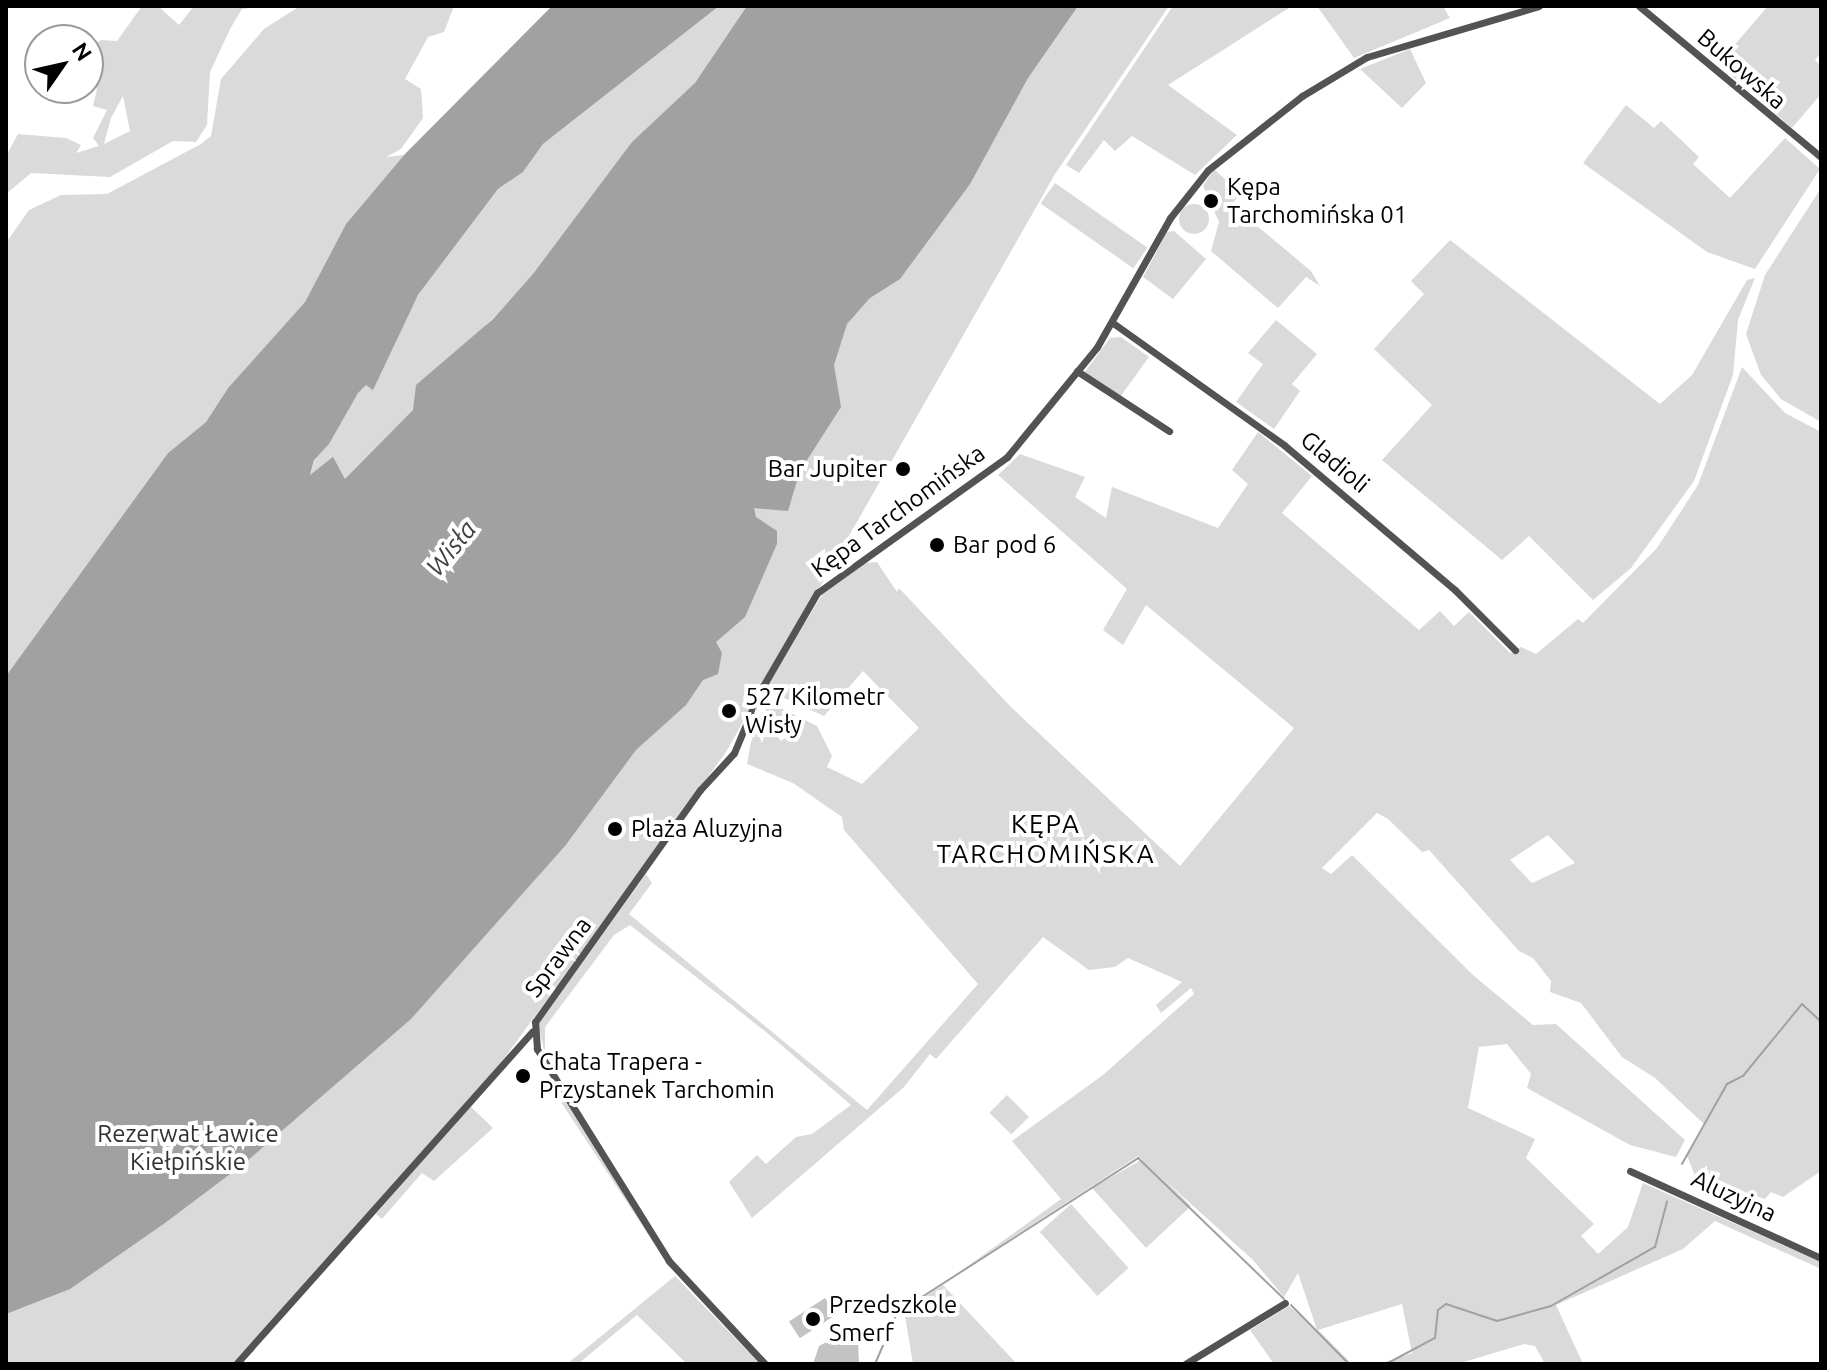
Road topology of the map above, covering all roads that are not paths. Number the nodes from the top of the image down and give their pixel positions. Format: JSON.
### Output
{"nodes":[{"id":1,"x":1539,"y":6,"type":"edge"},
{"id":2,"x":1639,"y":6,"type":"edge"},
{"id":3,"x":1821,"y":157,"type":"edge"},
{"id":4,"x":1113,"y":323,"type":"junction"},
{"id":5,"x":1077,"y":371,"type":"junction"},
{"id":6,"x":1169,"y":431,"type":"dead end"},
{"id":7,"x":1515,"y":650,"type":"dead end"},
{"id":8,"x":716,"y":771,"type":"joint"},
{"id":9,"x":532,"y":1032,"type":"junction"},
{"id":10,"x":1630,"y":1171,"type":"dead end"},
{"id":11,"x":1821,"y":1258,"type":"edge"},
{"id":12,"x":1285,"y":1303,"type":"dead end"},
{"id":13,"x":236,"y":1364,"type":"edge"},
{"id":14,"x":765,"y":1364,"type":"edge"},
{"id":15,"x":1185,"y":1364,"type":"edge"}],
"edges":[{"from":1,"to":4,"type":"street","name":"Kępa Tarchomińska"},
{"from":2,"to":3,"type":"street","name":"Bukowska"},
{"from":4,"to":5,"type":"street","name":"Kępa Tarchomińska"},
{"from":4,"to":7,"type":"street","name":"Gladioli"},
{"from":5,"to":6,"type":"street"},
{"from":5,"to":8,"type":"street","name":"Kępa Tarchomińska"},
{"from":8,"to":9,"type":"street","name":"Sprawna"},
{"from":9,"to":13,"type":"street"},
{"from":9,"to":14,"type":"street","name":"Sprawna"},
{"from":10,"to":11,"type":"street","name":"Aluzyjna"},
{"from":12,"to":15,"type":"street"}]}
